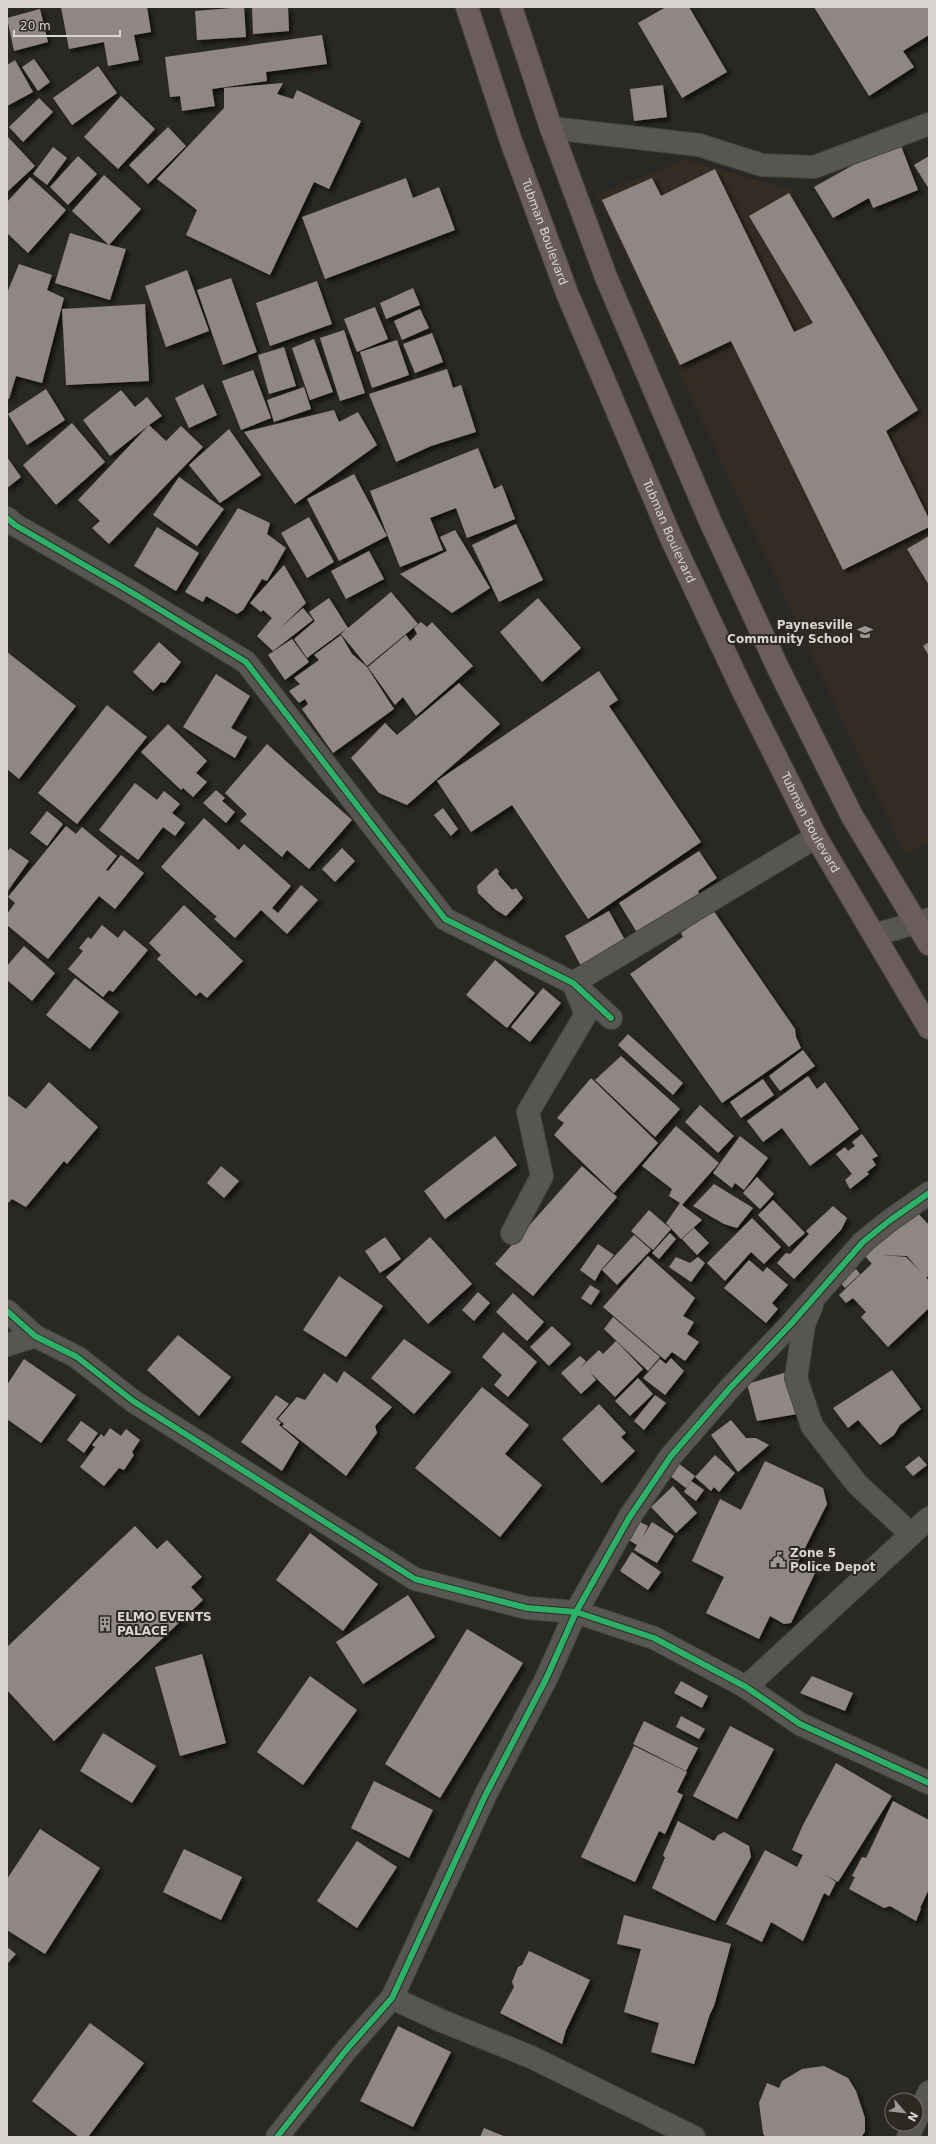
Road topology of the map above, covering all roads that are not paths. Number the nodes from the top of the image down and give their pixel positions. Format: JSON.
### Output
{"nodes":[{"id":1,"x":467,"y":7,"type":"edge"},
{"id":2,"x":511,"y":7,"type":"edge"},
{"id":3,"x":929,"y":124,"type":"edge"},
{"id":4,"x":551,"y":128,"type":"junction"},
{"id":5,"x":7,"y":518,"type":"edge"},
{"id":6,"x":816,"y":837,"type":"junction"},
{"id":7,"x":923,"y":921,"type":"edge"},
{"id":8,"x":874,"y":935,"type":"junction"},
{"id":9,"x":929,"y":944,"type":"edge"},
{"id":10,"x":573,"y":983,"type":"junction"},
{"id":11,"x":612,"y":1018,"type":"dead end"},
{"id":12,"x":929,"y":1028,"type":"edge"},
{"id":13,"x":929,"y":1193,"type":"edge"},
{"id":14,"x":512,"y":1233,"type":"dead end"},
{"id":15,"x":816,"y":1297,"type":"junction"},
{"id":16,"x":7,"y":1311,"type":"edge"},
{"id":17,"x":35,"y":1336,"type":"junction"},
{"id":18,"x":7,"y":1345,"type":"edge"},
{"id":19,"x":929,"y":1518,"type":"edge"},
{"id":20,"x":911,"y":1534,"type":"junction"},
{"id":21,"x":576,"y":1612,"type":"junction"},
{"id":22,"x":746,"y":1687,"type":"junction"},
{"id":23,"x":929,"y":1783,"type":"edge"},
{"id":24,"x":392,"y":1998,"type":"junction"},
{"id":25,"x":929,"y":2092,"type":"edge"},
{"id":26,"x":924,"y":2103,"type":"edge"},
{"id":27,"x":277,"y":2137,"type":"edge"},
{"id":28,"x":694,"y":2137,"type":"edge"}],
"edges":[{"from":1,"to":6,"type":"highway","name":"Tubman Boulevard"},
{"from":2,"to":4,"type":"highway"},
{"from":3,"to":4,"type":"street"},
{"from":4,"to":7,"type":"highway"},
{"from":5,"to":10,"type":"street"},
{"from":6,"to":8,"type":"highway","name":"Tubman Boulevard"},
{"from":6,"to":10,"type":"street"},
{"from":7,"to":8,"type":"street"},
{"from":7,"to":9,"type":"highway"},
{"from":8,"to":12,"type":"highway","name":"Tubman Boulevard"},
{"from":10,"to":11,"type":"street"},
{"from":10,"to":14,"type":"street"},
{"from":13,"to":15,"type":"street"},
{"from":15,"to":20,"type":"street"},
{"from":15,"to":21,"type":"street"},
{"from":16,"to":17,"type":"street"},
{"from":17,"to":18,"type":"street"},
{"from":17,"to":21,"type":"street"},
{"from":19,"to":20,"type":"street"},
{"from":20,"to":22,"type":"street"},
{"from":21,"to":22,"type":"street"},
{"from":21,"to":24,"type":"street"},
{"from":22,"to":23,"type":"street"},
{"from":24,"to":27,"type":"street"},
{"from":24,"to":28,"type":"street"},
{"from":25,"to":26,"type":"street"}]}
